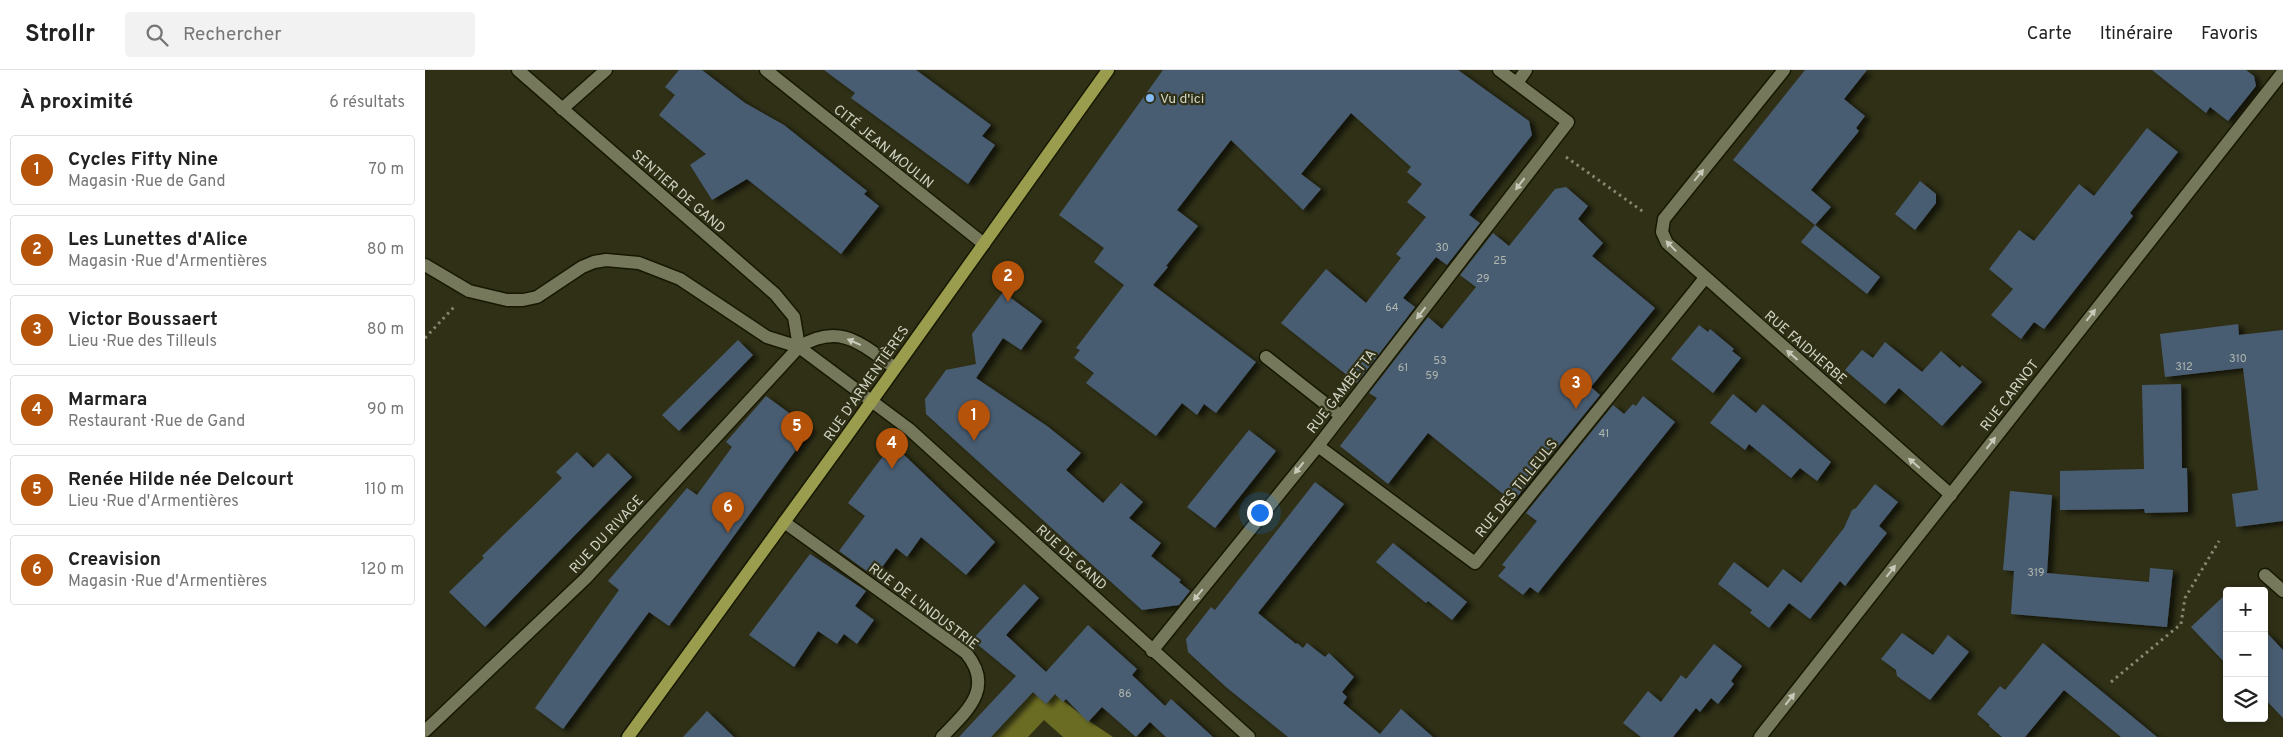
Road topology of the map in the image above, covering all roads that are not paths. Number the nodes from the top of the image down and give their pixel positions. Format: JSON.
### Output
{"nodes":[{"id":1,"x":518,"y":70,"type":"edge"},
{"id":2,"x":606,"y":70,"type":"edge"},
{"id":3,"x":766,"y":70,"type":"edge"},
{"id":4,"x":1109,"y":70,"type":"edge"},
{"id":5,"x":1499,"y":70,"type":"edge"},
{"id":6,"x":1526,"y":70,"type":"edge"},
{"id":7,"x":1784,"y":70,"type":"edge"},
{"id":8,"x":2283,"y":72,"type":"edge"},
{"id":9,"x":1517,"y":83,"type":"junction"},
{"id":10,"x":562,"y":109,"type":"junction"},
{"id":11,"x":984,"y":244,"type":"junction"},
{"id":12,"x":425,"y":265,"type":"edge"},
{"id":13,"x":1705,"y":278,"type":"junction"},
{"id":14,"x":799,"y":347,"type":"junction"},
{"id":15,"x":1266,"y":357,"type":"dead end"},
{"id":16,"x":895,"y":368,"type":"junction"},
{"id":17,"x":871,"y":401,"type":"junction"},
{"id":18,"x":1341,"y":416,"type":"junction"},
{"id":19,"x":1317,"y":446,"type":"junction"},
{"id":20,"x":1951,"y":495,"type":"junction"},
{"id":21,"x":784,"y":522,"type":"junction"},
{"id":22,"x":2265,"y":574,"type":"dead end"},
{"id":23,"x":2283,"y":591,"type":"edge"},
{"id":24,"x":1153,"y":651,"type":"junction"},
{"id":25,"x":425,"y":731,"type":"edge"},
{"id":26,"x":628,"y":737,"type":"edge"},
{"id":27,"x":942,"y":737,"type":"edge"},
{"id":28,"x":1249,"y":737,"type":"edge"},
{"id":29,"x":1760,"y":737,"type":"edge"}],
"edges":[{"from":1,"to":10,"type":"street","name":"SENTIER DE GAND"},
{"from":2,"to":10,"type":"street"},
{"from":3,"to":11,"type":"street","name":"CITÉ JEAN MOULIN"},
{"from":4,"to":11,"type":"main road","name":"RUE D'ARMENTIÈRES"},
{"from":5,"to":9,"type":"street"},
{"from":6,"to":9,"type":"street"},
{"from":13,"to":7,"type":"street","name":"RUE FAIDHERBE","one_way":true},
{"from":20,"to":8,"type":"street","name":"RUE CARNOT","one_way":true},
{"from":9,"to":18,"type":"street","name":"RUE GAMBETTA","one_way":true},
{"from":10,"to":14,"type":"street","name":"SENTIER DE GAND"},
{"from":11,"to":16,"type":"main road","name":"RUE D'ARMENTIÈRES"},
{"from":12,"to":14,"type":"street"},
{"from":13,"to":19,"type":"street","name":"RUE DES TILLEULS"},
{"from":20,"to":13,"type":"street","name":"RUE FAIDHERBE","one_way":true},
{"from":16,"to":14,"type":"street","name":"RUE DU RIVAGE","one_way":true},
{"from":14,"to":17,"type":"street"},
{"from":14,"to":25,"type":"street","name":"RUE DU RIVAGE"},
{"from":15,"to":18,"type":"street"},
{"from":16,"to":17,"type":"main road","name":"RUE D'ARMENTIÈRES"},
{"from":17,"to":21,"type":"main road","name":"RUE D'ARMENTIÈRES"},
{"from":17,"to":24,"type":"street","name":"RUE DE GAND"},
{"from":18,"to":19,"type":"street","name":"RUE GAMBETTA"},
{"from":19,"to":24,"type":"street","name":"RUE GAMBETTA","one_way":true},
{"from":29,"to":20,"type":"street","name":"RUE CARNOT","one_way":true},
{"from":21,"to":26,"type":"main road","name":"RUE D'ARMENTIÈRES"},
{"from":21,"to":27,"type":"street","name":"RUE DE L'INDUSTRIE"},
{"from":22,"to":23,"type":"street"},
{"from":24,"to":28,"type":"street","name":"RUE DE GAND"}]}
